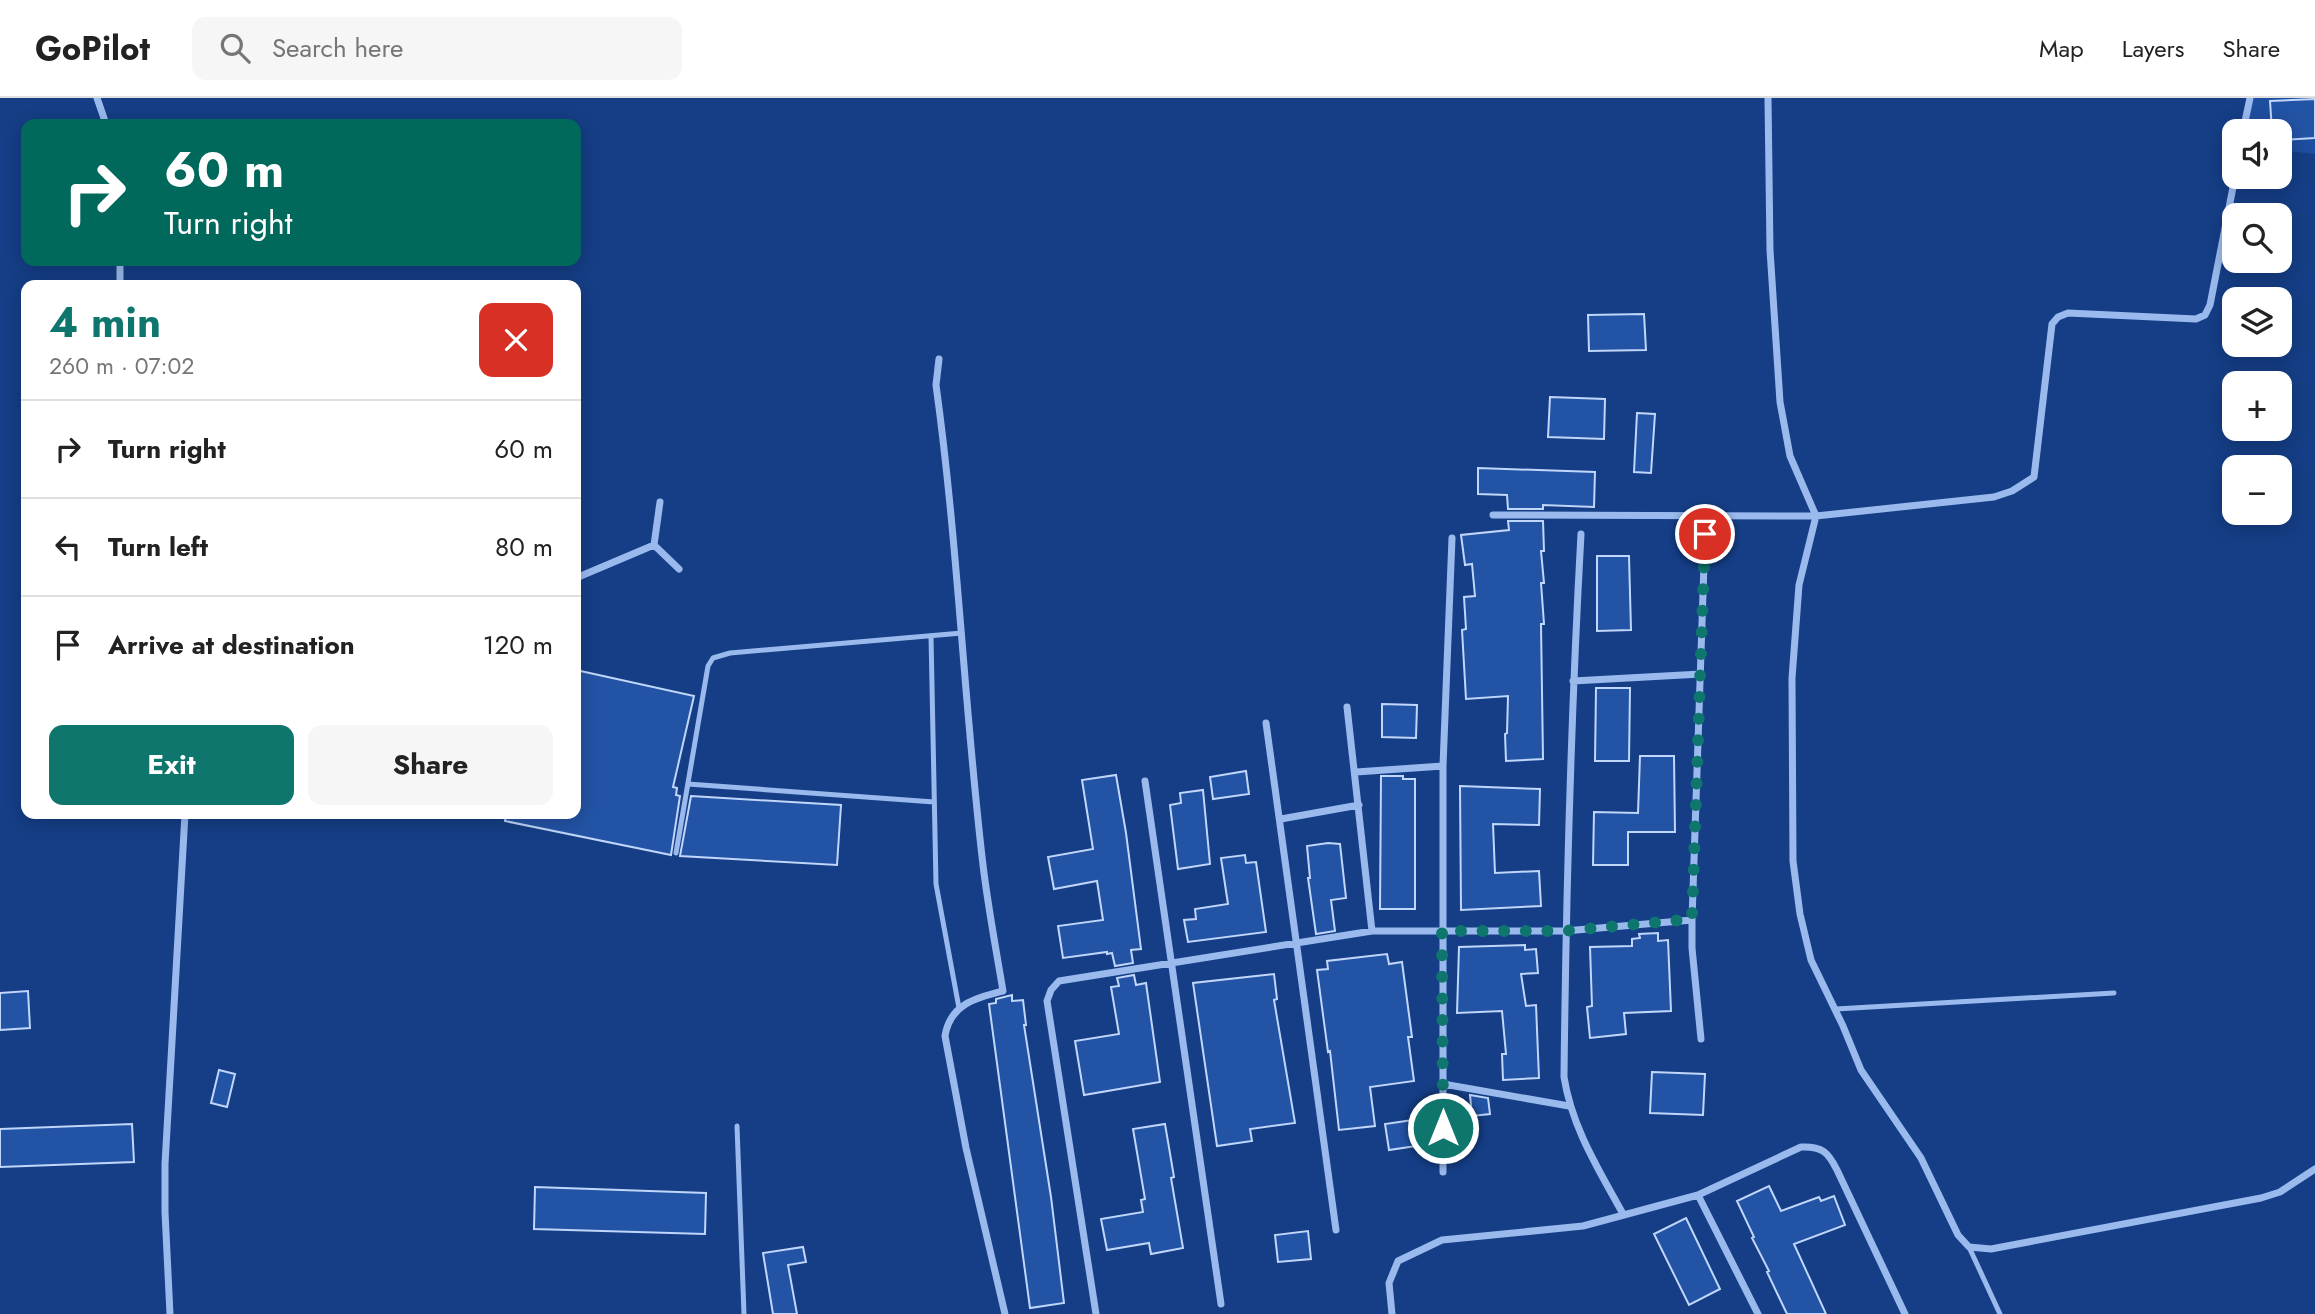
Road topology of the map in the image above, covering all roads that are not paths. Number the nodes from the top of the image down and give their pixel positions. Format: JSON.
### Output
{"nodes":[{"id":1,"x":97,"y":98,"type":"edge"},
{"id":2,"x":1768,"y":98,"type":"edge"},
{"id":3,"x":2250,"y":98,"type":"edge"},
{"id":4,"x":104,"y":119,"type":"edge"},
{"id":5,"x":2246,"y":119,"type":"edge"},
{"id":6,"x":2233,"y":189,"type":"edge"},
{"id":7,"x":939,"y":359,"type":"dead end"},
{"id":8,"x":660,"y":502,"type":"dead end"},
{"id":9,"x":1493,"y":515,"type":"dead end"},
{"id":10,"x":1816,"y":516,"type":"junction"},
{"id":11,"x":1581,"y":534,"type":"dead end"},
{"id":12,"x":1705,"y":534,"type":"dead end"},
{"id":13,"x":1452,"y":538,"type":"dead end"},
{"id":14,"x":654,"y":545,"type":"junction"},
{"id":15,"x":679,"y":569,"type":"dead end"},
{"id":16,"x":581,"y":576,"type":"edge"},
{"id":17,"x":962,"y":634,"type":"junction"},
{"id":18,"x":931,"y":636,"type":"junction"},
{"id":19,"x":1701,"y":674,"type":"junction"},
{"id":20,"x":1573,"y":681,"type":"junction"},
{"id":21,"x":1347,"y":707,"type":"dead end"},
{"id":22,"x":1266,"y":723,"type":"dead end"},
{"id":23,"x":1443,"y":766,"type":"junction"},
{"id":24,"x":1356,"y":772,"type":"junction"},
{"id":25,"x":1145,"y":781,"type":"dead end"},
{"id":26,"x":688,"y":784,"type":"junction"},
{"id":27,"x":934,"y":802,"type":"junction"},
{"id":28,"x":1359,"y":805,"type":"junction"},
{"id":29,"x":185,"y":819,"type":"edge"},
{"id":30,"x":1281,"y":819,"type":"junction"},
{"id":31,"x":676,"y":853,"type":"dead end"},
{"id":32,"x":1692,"y":919,"type":"junction"},
{"id":33,"x":1372,"y":931,"type":"junction"},
{"id":34,"x":1442,"y":931,"type":"junction"},
{"id":35,"x":1565,"y":931,"type":"junction"},
{"id":36,"x":1298,"y":944,"type":"junction"},
{"id":37,"x":1170,"y":963,"type":"junction"},
{"id":38,"x":2114,"y":993,"type":"dead end"},
{"id":39,"x":959,"y":1008,"type":"junction"},
{"id":40,"x":1836,"y":1009,"type":"junction"},
{"id":41,"x":1701,"y":1039,"type":"dead end"},
{"id":42,"x":1443,"y":1084,"type":"junction"},
{"id":43,"x":1569,"y":1105,"type":"junction"},
{"id":44,"x":737,"y":1126,"type":"dead end"},
{"id":45,"x":2315,"y":1169,"type":"edge"},
{"id":46,"x":1443,"y":1172,"type":"dead end"},
{"id":47,"x":1698,"y":1195,"type":"junction"},
{"id":48,"x":1623,"y":1214,"type":"junction"},
{"id":49,"x":1336,"y":1230,"type":"dead end"},
{"id":50,"x":1969,"y":1247,"type":"junction"},
{"id":51,"x":1221,"y":1304,"type":"dead end"},
{"id":52,"x":170,"y":1314,"type":"edge"},
{"id":53,"x":744,"y":1314,"type":"edge"},
{"id":54,"x":1005,"y":1314,"type":"edge"},
{"id":55,"x":1096,"y":1314,"type":"edge"},
{"id":56,"x":1392,"y":1314,"type":"edge"},
{"id":57,"x":1758,"y":1314,"type":"edge"},
{"id":58,"x":1905,"y":1314,"type":"edge"},
{"id":59,"x":2000,"y":1314,"type":"edge"}],
"edges":[{"from":1,"to":4,"type":"street"},
{"from":2,"to":10,"type":"street"},
{"from":3,"to":5,"type":"street"},
{"from":6,"to":10,"type":"street"},
{"from":7,"to":17,"type":"street"},
{"from":8,"to":14,"type":"street"},
{"from":9,"to":10,"type":"street"},
{"from":10,"to":40,"type":"street"},
{"from":11,"to":20,"type":"street"},
{"from":12,"to":19,"type":"street"},
{"from":13,"to":23,"type":"street"},
{"from":14,"to":15,"type":"street"},
{"from":14,"to":16,"type":"street"},
{"from":17,"to":18,"type":"lane"},
{"from":17,"to":39,"type":"street"},
{"from":18,"to":26,"type":"lane"},
{"from":18,"to":27,"type":"lane"},
{"from":19,"to":20,"type":"street"},
{"from":19,"to":32,"type":"street"},
{"from":20,"to":35,"type":"street"},
{"from":21,"to":24,"type":"street"},
{"from":22,"to":30,"type":"street"},
{"from":23,"to":24,"type":"street"},
{"from":23,"to":34,"type":"street"},
{"from":24,"to":28,"type":"street"},
{"from":25,"to":37,"type":"street"},
{"from":26,"to":27,"type":"lane"},
{"from":26,"to":31,"type":"lane"},
{"from":27,"to":39,"type":"lane"},
{"from":28,"to":30,"type":"street"},
{"from":28,"to":33,"type":"street"},
{"from":29,"to":52,"type":"street"},
{"from":30,"to":36,"type":"street"},
{"from":32,"to":35,"type":"street"},
{"from":32,"to":41,"type":"street"},
{"from":33,"to":34,"type":"street"},
{"from":33,"to":36,"type":"street"},
{"from":34,"to":35,"type":"street"},
{"from":34,"to":42,"type":"street"},
{"from":35,"to":43,"type":"street"},
{"from":36,"to":37,"type":"street"},
{"from":36,"to":49,"type":"street"},
{"from":37,"to":51,"type":"street"},
{"from":37,"to":55,"type":"street"},
{"from":38,"to":40,"type":"lane"},
{"from":39,"to":54,"type":"street"},
{"from":40,"to":50,"type":"street"},
{"from":42,"to":43,"type":"street"},
{"from":42,"to":46,"type":"street"},
{"from":43,"to":48,"type":"street"},
{"from":44,"to":53,"type":"lane"},
{"from":45,"to":50,"type":"street"},
{"from":47,"to":48,"type":"street"},
{"from":47,"to":57,"type":"street"},
{"from":47,"to":58,"type":"street"},
{"from":48,"to":56,"type":"street"},
{"from":50,"to":59,"type":"lane"}]}
